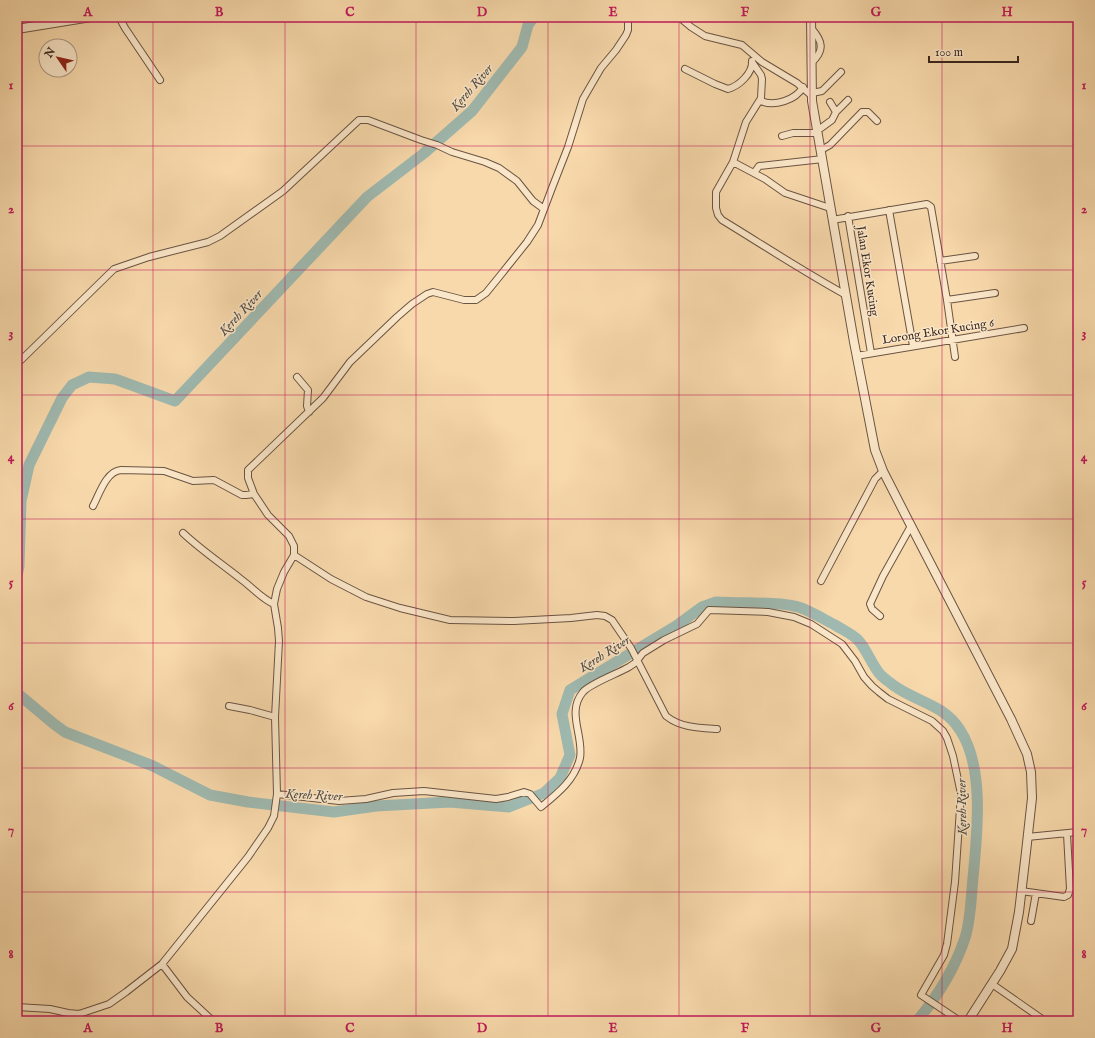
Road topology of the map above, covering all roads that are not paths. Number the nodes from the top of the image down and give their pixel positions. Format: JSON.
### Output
{"nodes":[{"id":1,"x":91,"y":17,"type":"edge"},
{"id":2,"x":119,"y":17,"type":"edge"},
{"id":3,"x":628,"y":17,"type":"edge"},
{"id":4,"x":679,"y":17,"type":"edge"},
{"id":5,"x":811,"y":17,"type":"edge"},
{"id":6,"x":17,"y":29,"type":"edge"},
{"id":7,"x":748,"y":52,"type":"junction"},
{"id":8,"x":752,"y":62,"type":"junction"},
{"id":9,"x":685,"y":69,"type":"dead end"},
{"id":10,"x":841,"y":72,"type":"dead end"},
{"id":11,"x":160,"y":80,"type":"dead end"},
{"id":12,"x":803,"y":88,"type":"junction"},
{"id":13,"x":812,"y":95,"type":"junction"},
{"id":14,"x":761,"y":100,"type":"junction"},
{"id":15,"x":848,"y":100,"type":"dead end"},
{"id":16,"x":830,"y":102,"type":"dead end"},
{"id":17,"x":836,"y":112,"type":"junction"},
{"id":18,"x":877,"y":121,"type":"dead end"},
{"id":19,"x":817,"y":131,"type":"junction"},
{"id":20,"x":782,"y":136,"type":"dead end"},
{"id":21,"x":821,"y":150,"type":"junction"},
{"id":22,"x":823,"y":159,"type":"junction"},
{"id":23,"x":733,"y":162,"type":"junction"},
{"id":24,"x":754,"y":173,"type":"junction"},
{"id":25,"x":830,"y":208,"type":"junction"},
{"id":26,"x":544,"y":209,"type":"junction"},
{"id":27,"x":889,"y":210,"type":"junction"},
{"id":28,"x":848,"y":216,"type":"junction"},
{"id":29,"x":832,"y":220,"type":"junction"},
{"id":30,"x":975,"y":256,"type":"dead end"},
{"id":31,"x":940,"y":261,"type":"junction"},
{"id":32,"x":995,"y":293,"type":"dead end"},
{"id":33,"x":846,"y":295,"type":"junction"},
{"id":34,"x":947,"y":300,"type":"junction"},
{"id":35,"x":1024,"y":328,"type":"dead end"},
{"id":36,"x":953,"y":340,"type":"junction"},
{"id":37,"x":913,"y":346,"type":"junction"},
{"id":38,"x":871,"y":353,"type":"junction"},
{"id":39,"x":856,"y":356,"type":"junction"},
{"id":40,"x":954,"y":357,"type":"dead end"},
{"id":41,"x":17,"y":364,"type":"edge"},
{"id":42,"x":297,"y":377,"type":"dead end"},
{"id":43,"x":310,"y":412,"type":"junction"},
{"id":44,"x":883,"y":471,"type":"junction"},
{"id":45,"x":254,"y":494,"type":"junction"},
{"id":46,"x":93,"y":506,"type":"dead end"},
{"id":47,"x":911,"y":526,"type":"junction"},
{"id":48,"x":183,"y":533,"type":"dead end"},
{"id":49,"x":294,"y":555,"type":"junction"},
{"id":50,"x":821,"y":581,"type":"dead end"},
{"id":51,"x":274,"y":604,"type":"junction"},
{"id":52,"x":880,"y":616,"type":"dead end"},
{"id":53,"x":636,"y":657,"type":"junction"},
{"id":54,"x":229,"y":706,"type":"dead end"},
{"id":55,"x":275,"y":717,"type":"junction"},
{"id":56,"x":717,"y":729,"type":"dead end"},
{"id":57,"x":277,"y":797,"type":"junction"},
{"id":58,"x":1078,"y":832,"type":"edge"},
{"id":59,"x":1067,"y":834,"type":"junction"},
{"id":60,"x":1027,"y":837,"type":"junction"},
{"id":61,"x":1021,"y":891,"type":"junction"},
{"id":62,"x":1036,"y":893,"type":"junction"},
{"id":63,"x":1031,"y":921,"type":"dead end"},
{"id":64,"x":162,"y":964,"type":"junction"},
{"id":65,"x":992,"y":984,"type":"junction"},
{"id":66,"x":17,"y":1007,"type":"edge"},
{"id":67,"x":79,"y":1014,"type":"junction"},
{"id":68,"x":1036,"y":1019,"type":"edge"},
{"id":69,"x":85,"y":1021,"type":"edge"},
{"id":70,"x":213,"y":1021,"type":"edge"},
{"id":71,"x":960,"y":1021,"type":"edge"},
{"id":72,"x":968,"y":1021,"type":"edge"},
{"id":73,"x":1045,"y":1021,"type":"edge"}],
"edges":[{"from":1,"to":6,"type":"street"},
{"from":2,"to":11,"type":"street"},
{"from":3,"to":26,"type":"street"},
{"from":4,"to":7,"type":"street"},
{"from":5,"to":13,"type":"street"},
{"from":7,"to":8,"type":"street"},
{"from":7,"to":12,"type":"street"},
{"from":8,"to":9,"type":"street"},
{"from":8,"to":14,"type":"street"},
{"from":10,"to":13,"type":"street"},
{"from":12,"to":13,"type":"street"},
{"from":12,"to":14,"type":"street"},
{"from":13,"to":19,"type":"street"},
{"from":14,"to":23,"type":"street"},
{"from":15,"to":17,"type":"street"},
{"from":16,"to":17,"type":"street"},
{"from":17,"to":19,"type":"street"},
{"from":18,"to":21,"type":"street"},
{"from":19,"to":20,"type":"street"},
{"from":19,"to":21,"type":"street"},
{"from":21,"to":22,"type":"street"},
{"from":22,"to":24,"type":"street"},
{"from":22,"to":25,"type":"street"},
{"from":23,"to":24,"type":"street"},
{"from":23,"to":33,"type":"street"},
{"from":24,"to":25,"type":"street"},
{"from":25,"to":29,"type":"street"},
{"from":26,"to":41,"type":"street"},
{"from":26,"to":43,"type":"street"},
{"from":27,"to":28,"type":"street"},
{"from":27,"to":31,"type":"street"},
{"from":27,"to":37,"type":"street"},
{"from":28,"to":29,"type":"street"},
{"from":28,"to":38,"type":"street","name":"Jalan Ekor Kucing"},
{"from":29,"to":33,"type":"street"},
{"from":30,"to":31,"type":"street"},
{"from":31,"to":34,"type":"street"},
{"from":32,"to":34,"type":"street"},
{"from":33,"to":39,"type":"street"},
{"from":34,"to":36,"type":"street"},
{"from":35,"to":36,"type":"street","name":"Lorong Ekor Kucing 6"},
{"from":36,"to":37,"type":"street","name":"Lorong Ekor Kucing 6"},
{"from":36,"to":40,"type":"street"},
{"from":37,"to":38,"type":"street","name":"Lorong Ekor Kucing 6"},
{"from":38,"to":39,"type":"street","name":"Lorong Ekor Kucing 6"},
{"from":39,"to":44,"type":"street"},
{"from":42,"to":43,"type":"street"},
{"from":43,"to":45,"type":"street"},
{"from":44,"to":47,"type":"street"},
{"from":44,"to":50,"type":"street"},
{"from":45,"to":46,"type":"street"},
{"from":45,"to":49,"type":"street"},
{"from":47,"to":52,"type":"street"},
{"from":47,"to":60,"type":"street"},
{"from":48,"to":51,"type":"street"},
{"from":49,"to":51,"type":"street"},
{"from":49,"to":53,"type":"street"},
{"from":51,"to":55,"type":"street"},
{"from":53,"to":56,"type":"street"},
{"from":53,"to":57,"type":"street"},
{"from":53,"to":71,"type":"street"},
{"from":54,"to":55,"type":"street"},
{"from":55,"to":57,"type":"street"},
{"from":57,"to":64,"type":"street"},
{"from":58,"to":59,"type":"street"},
{"from":59,"to":60,"type":"street"},
{"from":59,"to":62,"type":"street"},
{"from":60,"to":61,"type":"street"},
{"from":61,"to":62,"type":"street"},
{"from":61,"to":65,"type":"street"},
{"from":62,"to":63,"type":"street"},
{"from":64,"to":67,"type":"street"},
{"from":64,"to":70,"type":"street"},
{"from":65,"to":68,"type":"street"},
{"from":65,"to":72,"type":"street"},
{"from":66,"to":67,"type":"street"},
{"from":67,"to":69,"type":"street"},
{"from":68,"to":73,"type":"street"}]}
